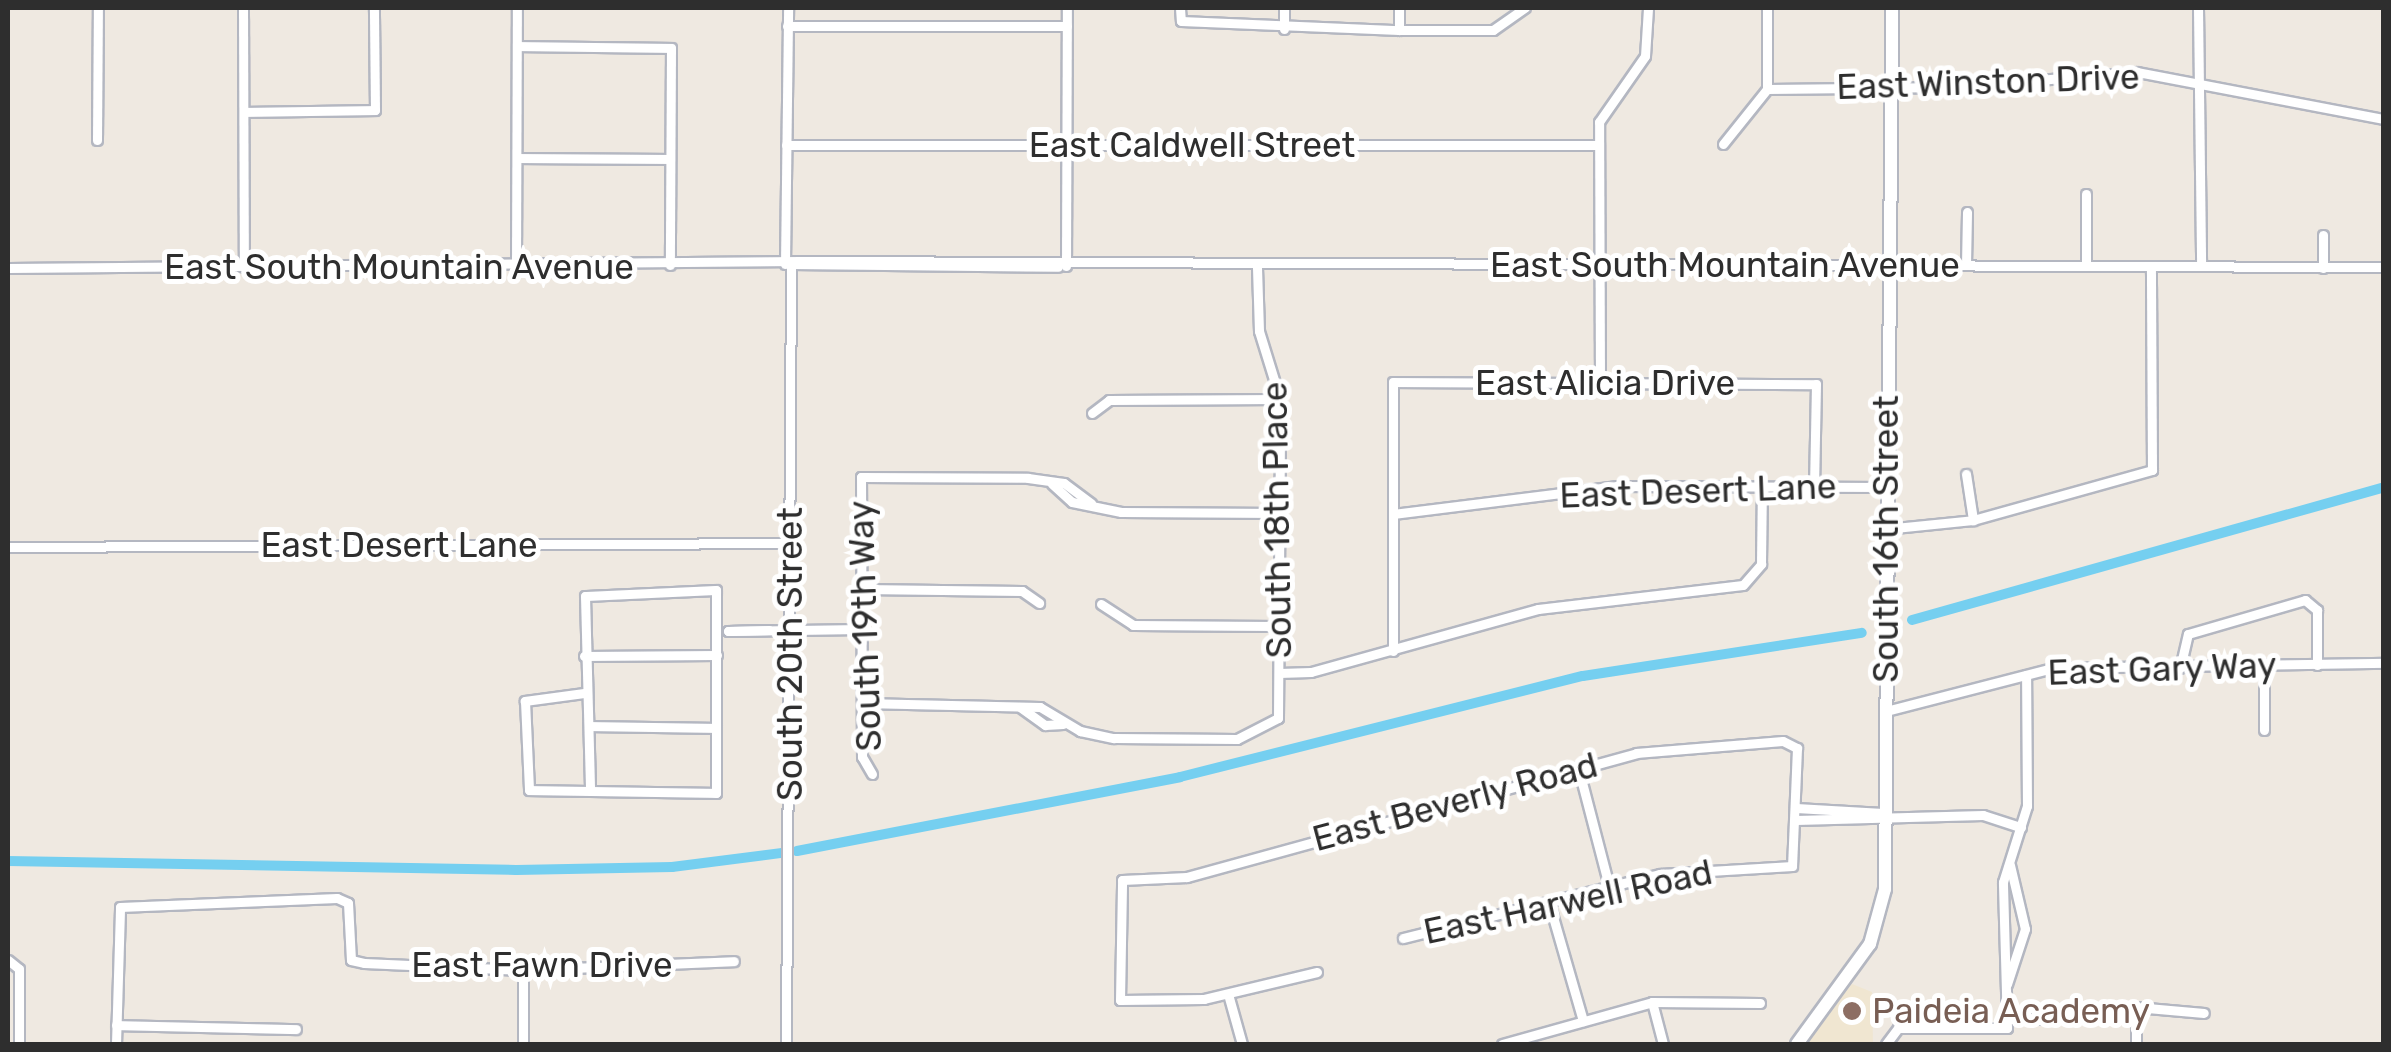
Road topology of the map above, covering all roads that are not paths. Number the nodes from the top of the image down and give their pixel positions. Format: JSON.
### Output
{"nodes":[{"id":1,"x":98,"y":8,"type":"edge"},
{"id":2,"x":244,"y":8,"type":"edge"},
{"id":3,"x":374,"y":8,"type":"edge"},
{"id":4,"x":517,"y":8,"type":"edge"},
{"id":5,"x":788,"y":8,"type":"edge"},
{"id":6,"x":1067,"y":8,"type":"edge"},
{"id":7,"x":1180,"y":8,"type":"edge"},
{"id":8,"x":1284,"y":8,"type":"edge"},
{"id":9,"x":1399,"y":8,"type":"edge"},
{"id":10,"x":1526,"y":8,"type":"edge"},
{"id":11,"x":1648,"y":8,"type":"edge"},
{"id":12,"x":1767,"y":8,"type":"edge"},
{"id":13,"x":1892,"y":8,"type":"edge"},
{"id":14,"x":2198,"y":8,"type":"edge"},
{"id":15,"x":786,"y":26,"type":"junction"},
{"id":16,"x":1067,"y":26,"type":"junction"},
{"id":17,"x":1284,"y":30,"type":"junction"},
{"id":18,"x":1399,"y":30,"type":"junction"},
{"id":19,"x":517,"y":46,"type":"junction"},
{"id":20,"x":2200,"y":86,"type":"junction"},
{"id":21,"x":1891,"y":88,"type":"junction"},
{"id":22,"x":1767,"y":89,"type":"junction"},
{"id":23,"x":244,"y":112,"type":"junction"},
{"id":24,"x":2384,"y":119,"type":"edge"},
{"id":25,"x":98,"y":140,"type":"dead end"},
{"id":26,"x":1597,"y":144,"type":"junction"},
{"id":27,"x":1724,"y":144,"type":"dead end"},
{"id":28,"x":786,"y":145,"type":"junction"},
{"id":29,"x":1066,"y":146,"type":"junction"},
{"id":30,"x":518,"y":158,"type":"junction"},
{"id":31,"x":670,"y":159,"type":"junction"},
{"id":32,"x":2086,"y":194,"type":"dead end"},
{"id":33,"x":1967,"y":212,"type":"dead end"},
{"id":34,"x":2324,"y":234,"type":"dead end"},
{"id":35,"x":670,"y":264,"type":"junction"},
{"id":36,"x":788,"y":264,"type":"junction"},
{"id":37,"x":1600,"y":265,"type":"junction"},
{"id":38,"x":1888,"y":265,"type":"junction"},
{"id":39,"x":1966,"y":265,"type":"junction"},
{"id":40,"x":244,"y":266,"type":"junction"},
{"id":41,"x":1066,"y":266,"type":"junction"},
{"id":42,"x":1257,"y":266,"type":"junction"},
{"id":43,"x":2086,"y":266,"type":"junction"},
{"id":44,"x":2150,"y":266,"type":"junction"},
{"id":45,"x":2201,"y":266,"type":"junction"},
{"id":46,"x":2384,"y":267,"type":"edge"},
{"id":47,"x":8,"y":268,"type":"edge"},
{"id":48,"x":516,"y":268,"type":"junction"},
{"id":49,"x":2323,"y":268,"type":"junction"},
{"id":50,"x":1600,"y":383,"type":"junction"},
{"id":51,"x":1280,"y":399,"type":"junction"},
{"id":52,"x":1092,"y":413,"type":"dead end"},
{"id":53,"x":1966,"y":474,"type":"dead end"},
{"id":54,"x":1762,"y":487,"type":"junction"},
{"id":55,"x":1814,"y":487,"type":"junction"},
{"id":56,"x":1885,"y":487,"type":"junction"},
{"id":57,"x":1280,"y":513,"type":"junction"},
{"id":58,"x":1393,"y":514,"type":"junction"},
{"id":59,"x":1973,"y":520,"type":"junction"},
{"id":60,"x":1885,"y":529,"type":"junction"},
{"id":61,"x":790,"y":544,"type":"junction"},
{"id":62,"x":8,"y":547,"type":"edge"},
{"id":63,"x":862,"y":589,"type":"junction"},
{"id":64,"x":1039,"y":603,"type":"dead end"},
{"id":65,"x":1101,"y":604,"type":"dead end"},
{"id":66,"x":1278,"y":626,"type":"junction"},
{"id":67,"x":790,"y":630,"type":"junction"},
{"id":68,"x":862,"y":630,"type":"junction"},
{"id":69,"x":722,"y":631,"type":"junction"},
{"id":70,"x":1393,"y":651,"type":"junction"},
{"id":71,"x":716,"y":655,"type":"junction"},
{"id":72,"x":584,"y":656,"type":"junction"},
{"id":73,"x":2317,"y":664,"type":"junction"},
{"id":74,"x":2384,"y":664,"type":"edge"},
{"id":75,"x":2264,"y":666,"type":"junction"},
{"id":76,"x":2180,"y":668,"type":"junction"},
{"id":77,"x":1279,"y":673,"type":"junction"},
{"id":78,"x":2026,"y":675,"type":"junction"},
{"id":79,"x":584,"y":693,"type":"junction"},
{"id":80,"x":862,"y":703,"type":"junction"},
{"id":81,"x":1886,"y":711,"type":"junction"},
{"id":82,"x":590,"y":726,"type":"junction"},
{"id":83,"x":716,"y":728,"type":"junction"},
{"id":84,"x":2264,"y":730,"type":"dead end"},
{"id":85,"x":1578,"y":767,"type":"junction"},
{"id":86,"x":872,"y":774,"type":"dead end"},
{"id":87,"x":590,"y":791,"type":"junction"},
{"id":88,"x":1796,"y":814,"type":"junction"},
{"id":89,"x":1886,"y":814,"type":"junction"},
{"id":90,"x":2021,"y":827,"type":"junction"},
{"id":91,"x":2010,"y":862,"type":"junction"},
{"id":92,"x":1609,"y":886,"type":"junction"},
{"id":93,"x":1549,"y":903,"type":"junction"},
{"id":94,"x":1403,"y":938,"type":"dead end"},
{"id":95,"x":10,"y":960,"type":"edge"},
{"id":96,"x":734,"y":961,"type":"dead end"},
{"id":97,"x":522,"y":970,"type":"junction"},
{"id":98,"x":1317,"y":972,"type":"dead end"},
{"id":99,"x":2006,"y":987,"type":"junction"},
{"id":100,"x":1228,"y":994,"type":"junction"},
{"id":101,"x":1652,"y":1002,"type":"junction"},
{"id":102,"x":1760,"y":1003,"type":"dead end"},
{"id":103,"x":2204,"y":1013,"type":"dead end"},
{"id":104,"x":2038,"y":1019,"type":"dead end"},
{"id":105,"x":1583,"y":1021,"type":"junction"},
{"id":106,"x":2007,"y":1023,"type":"junction"},
{"id":107,"x":116,"y":1025,"type":"junction"},
{"id":108,"x":296,"y":1030,"type":"dead end"},
{"id":109,"x":19,"y":1044,"type":"edge"},
{"id":110,"x":116,"y":1044,"type":"edge"},
{"id":111,"x":523,"y":1044,"type":"edge"},
{"id":112,"x":786,"y":1044,"type":"edge"},
{"id":113,"x":1242,"y":1044,"type":"edge"},
{"id":114,"x":1502,"y":1044,"type":"edge"},
{"id":115,"x":1663,"y":1044,"type":"edge"},
{"id":116,"x":1797,"y":1044,"type":"edge"},
{"id":117,"x":1886,"y":1044,"type":"edge"},
{"id":118,"x":2136,"y":1044,"type":"edge"}],
"edges":[{"from":1,"to":25,"type":"street"},
{"from":2,"to":23,"type":"street"},
{"from":3,"to":23,"type":"street"},
{"from":4,"to":19,"type":"street"},
{"from":5,"to":15,"type":"street","name":"South 20th Street"},
{"from":6,"to":16,"type":"street"},
{"from":7,"to":17,"type":"street"},
{"from":8,"to":17,"type":"street"},
{"from":9,"to":18,"type":"street"},
{"from":10,"to":18,"type":"street"},
{"from":11,"to":26,"type":"street"},
{"from":12,"to":22,"type":"street"},
{"from":13,"to":21,"type":"main road","name":"South 16th Street"},
{"from":14,"to":20,"type":"street"},
{"from":15,"to":16,"type":"street"},
{"from":15,"to":28,"type":"street","name":"South 20th Street"},
{"from":16,"to":29,"type":"street"},
{"from":17,"to":18,"type":"street"},
{"from":19,"to":30,"type":"street"},
{"from":19,"to":31,"type":"street"},
{"from":20,"to":21,"type":"street","name":"East Winston Drive"},
{"from":20,"to":24,"type":"street","name":"East Winston Drive"},
{"from":20,"to":45,"type":"street"},
{"from":21,"to":22,"type":"street","name":"East Winston Drive"},
{"from":21,"to":38,"type":"main road","name":"South 16th Street"},
{"from":22,"to":27,"type":"street"},
{"from":23,"to":40,"type":"street"},
{"from":26,"to":29,"type":"street","name":"East Caldwell Street"},
{"from":26,"to":37,"type":"street"},
{"from":28,"to":29,"type":"street","name":"East Caldwell Street"},
{"from":28,"to":36,"type":"street","name":"South 20th Street"},
{"from":29,"to":41,"type":"street"},
{"from":30,"to":31,"type":"street"},
{"from":30,"to":48,"type":"street"},
{"from":31,"to":35,"type":"street"},
{"from":32,"to":43,"type":"street"},
{"from":33,"to":39,"type":"street"},
{"from":34,"to":49,"type":"street"},
{"from":35,"to":36,"type":"street","name":"East South Mountain Avenue"},
{"from":35,"to":48,"type":"street","name":"East South Mountain Avenue"},
{"from":36,"to":41,"type":"street","name":"East South Mountain Avenue"},
{"from":36,"to":61,"type":"street","name":"South 20th Street"},
{"from":37,"to":38,"type":"street","name":"East South Mountain Avenue"},
{"from":37,"to":42,"type":"street","name":"East South Mountain Avenue"},
{"from":37,"to":50,"type":"street"},
{"from":38,"to":39,"type":"street","name":"East South Mountain Avenue"},
{"from":38,"to":56,"type":"main road","name":"South 16th Street"},
{"from":39,"to":43,"type":"street","name":"East South Mountain Avenue"},
{"from":40,"to":47,"type":"street","name":"East South Mountain Avenue"},
{"from":40,"to":48,"type":"street","name":"East South Mountain Avenue"},
{"from":41,"to":42,"type":"street","name":"East South Mountain Avenue"},
{"from":42,"to":51,"type":"street","name":"South 18th Place"},
{"from":43,"to":44,"type":"street","name":"East South Mountain Avenue"},
{"from":44,"to":45,"type":"street","name":"East South Mountain Avenue"},
{"from":44,"to":59,"type":"street"},
{"from":45,"to":49,"type":"street","name":"East South Mountain Avenue"},
{"from":46,"to":49,"type":"street","name":"East South Mountain Avenue"},
{"from":50,"to":55,"type":"street","name":"East Alicia Drive"},
{"from":50,"to":58,"type":"street","name":"East Alicia Drive"},
{"from":51,"to":52,"type":"street"},
{"from":51,"to":57,"type":"street","name":"South 18th Place"},
{"from":53,"to":59,"type":"street"},
{"from":54,"to":55,"type":"street","name":"East Desert Lane"},
{"from":54,"to":58,"type":"street","name":"East Desert Lane"},
{"from":54,"to":70,"type":"street"},
{"from":55,"to":56,"type":"street","name":"East Desert Lane"},
{"from":56,"to":60,"type":"main road","name":"South 16th Street"},
{"from":57,"to":63,"type":"street","name":"South 19th Way"},
{"from":57,"to":66,"type":"street","name":"South 18th Place"},
{"from":58,"to":70,"type":"street"},
{"from":59,"to":60,"type":"street"},
{"from":60,"to":81,"type":"main road","name":"South 16th Street"},
{"from":61,"to":62,"type":"street","name":"East Desert Lane"},
{"from":61,"to":67,"type":"street","name":"South 20th Street"},
{"from":63,"to":64,"type":"street"},
{"from":63,"to":68,"type":"street","name":"South 19th Way"},
{"from":65,"to":66,"type":"street"},
{"from":66,"to":77,"type":"street","name":"South 18th Place"},
{"from":67,"to":68,"type":"street"},
{"from":67,"to":69,"type":"street"},
{"from":67,"to":112,"type":"street","name":"South 20th Street"},
{"from":68,"to":80,"type":"street","name":"South 19th Way"},
{"from":69,"to":71,"type":"street"},
{"from":69,"to":72,"type":"street"},
{"from":70,"to":77,"type":"street"},
{"from":71,"to":72,"type":"street"},
{"from":71,"to":83,"type":"street"},
{"from":72,"to":79,"type":"street"},
{"from":73,"to":74,"type":"street","name":"East Gary Way"},
{"from":73,"to":75,"type":"street","name":"East Gary Way"},
{"from":73,"to":76,"type":"street"},
{"from":75,"to":76,"type":"street","name":"East Gary Way"},
{"from":75,"to":84,"type":"street"},
{"from":76,"to":78,"type":"street","name":"East Gary Way"},
{"from":77,"to":80,"type":"street","name":"South 18th Place"},
{"from":78,"to":81,"type":"street","name":"East Gary Way"},
{"from":78,"to":90,"type":"street"},
{"from":79,"to":82,"type":"street"},
{"from":79,"to":87,"type":"street"},
{"from":80,"to":86,"type":"street","name":"South 19th Way"},
{"from":81,"to":89,"type":"main road","name":"South 16th Street"},
{"from":82,"to":83,"type":"street"},
{"from":82,"to":87,"type":"street"},
{"from":83,"to":87,"type":"street"},
{"from":85,"to":88,"type":"street","name":"East Beverly Road"},
{"from":85,"to":92,"type":"street"},
{"from":85,"to":100,"type":"street","name":"East Beverly Road"},
{"from":88,"to":89,"type":"street"},
{"from":88,"to":92,"type":"street","name":"East Harwell Road"},
{"from":89,"to":90,"type":"street"},
{"from":89,"to":116,"type":"main road","name":"South 16th Street"},
{"from":90,"to":91,"type":"street"},
{"from":91,"to":99,"type":"street"},
{"from":91,"to":99,"type":"street"},
{"from":92,"to":93,"type":"street","name":"East Harwell Road"},
{"from":93,"to":94,"type":"street","name":"East Harwell Road"},
{"from":93,"to":105,"type":"street"},
{"from":95,"to":109,"type":"street"},
{"from":96,"to":97,"type":"street","name":"East Fawn Drive"},
{"from":97,"to":107,"type":"street","name":"East Fawn Drive"},
{"from":97,"to":111,"type":"street"},
{"from":98,"to":100,"type":"street"},
{"from":99,"to":106,"type":"street"},
{"from":100,"to":113,"type":"street"},
{"from":101,"to":102,"type":"street"},
{"from":101,"to":105,"type":"street"},
{"from":101,"to":115,"type":"street"},
{"from":103,"to":118,"type":"street"},
{"from":104,"to":106,"type":"street"},
{"from":105,"to":114,"type":"street"},
{"from":106,"to":117,"type":"street"},
{"from":107,"to":108,"type":"street"},
{"from":107,"to":110,"type":"street"}]}
